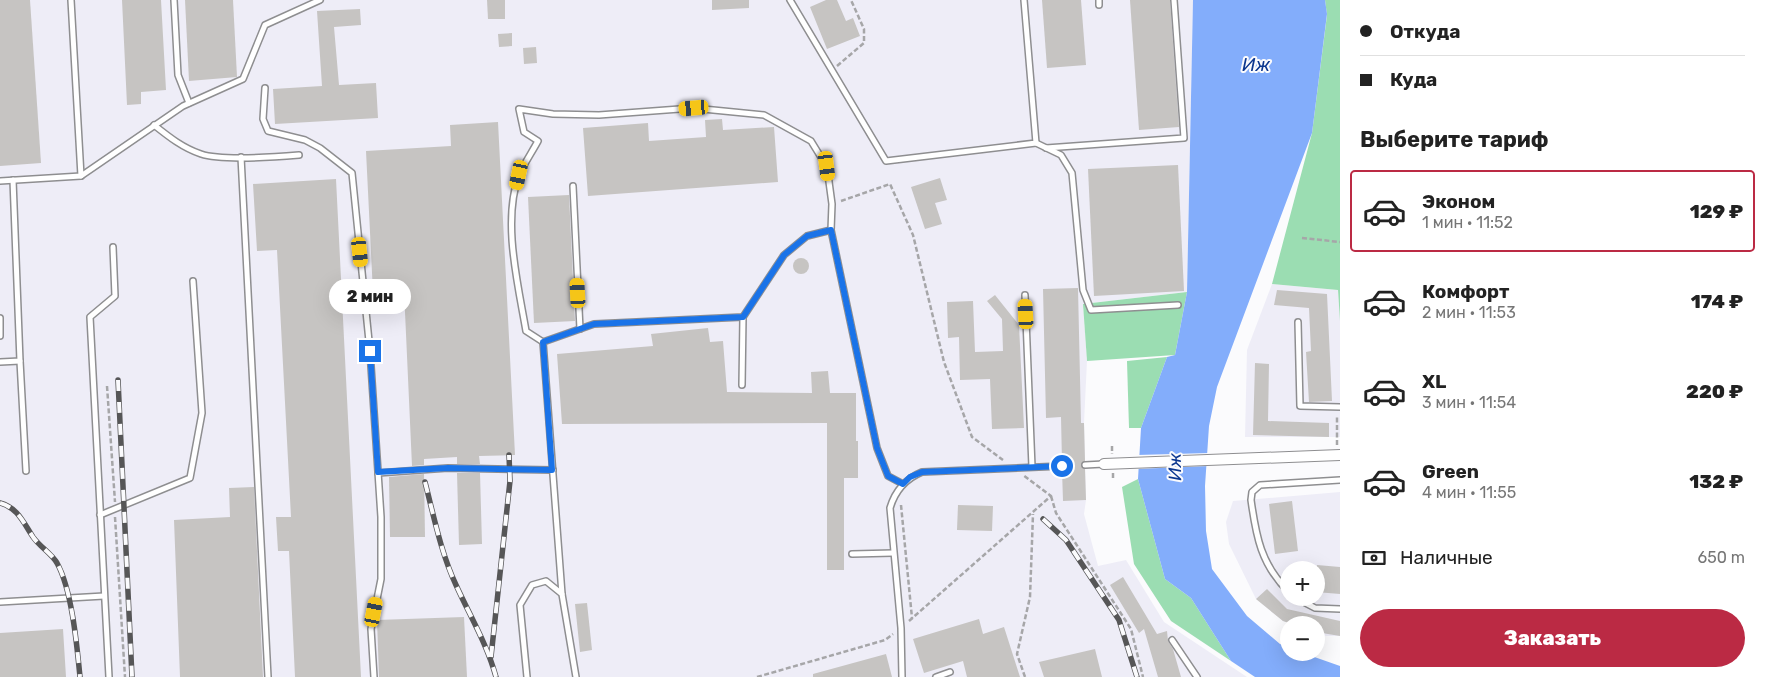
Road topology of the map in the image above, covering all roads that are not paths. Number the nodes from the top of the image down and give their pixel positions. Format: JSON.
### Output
{"nodes":[{"id":1,"x":71,"y":0,"type":"edge"},
{"id":2,"x":174,"y":0,"type":"edge"},
{"id":3,"x":320,"y":0,"type":"edge"},
{"id":4,"x":790,"y":0,"type":"edge"},
{"id":5,"x":1024,"y":0,"type":"edge"},
{"id":6,"x":1174,"y":0,"type":"edge"},
{"id":7,"x":265,"y":88,"type":"dead end"},
{"id":8,"x":189,"y":103,"type":"junction"},
{"id":9,"x":154,"y":125,"type":"junction"},
{"id":10,"x":1036,"y":143,"type":"junction"},
{"id":11,"x":1046,"y":148,"type":"junction"},
{"id":12,"x":299,"y":155,"type":"dead end"},
{"id":13,"x":241,"y":157,"type":"junction"},
{"id":14,"x":81,"y":176,"type":"junction"},
{"id":15,"x":13,"y":180,"type":"junction"},
{"id":16,"x":0,"y":181,"type":"edge"},
{"id":17,"x":573,"y":186,"type":"dead end"},
{"id":18,"x":831,"y":230,"type":"junction"},
{"id":19,"x":113,"y":247,"type":"dead end"},
{"id":20,"x":193,"y":281,"type":"dead end"},
{"id":21,"x":1025,"y":294,"type":"dead end"},
{"id":22,"x":1178,"y":305,"type":"dead end"},
{"id":23,"x":743,"y":317,"type":"junction"},
{"id":24,"x":0,"y":318,"type":"edge"},
{"id":25,"x":1298,"y":322,"type":"dead end"},
{"id":26,"x":580,"y":329,"type":"junction"},
{"id":27,"x":0,"y":336,"type":"edge"},
{"id":28,"x":543,"y":342,"type":"junction"},
{"id":29,"x":20,"y":361,"type":"junction"},
{"id":30,"x":0,"y":362,"type":"edge"},
{"id":31,"x":742,"y":385,"type":"dead end"},
{"id":32,"x":1339,"y":407,"type":"edge"},
{"id":33,"x":1339,"y":450,"type":"edge"},
{"id":34,"x":1085,"y":464,"type":"dead end"},
{"id":35,"x":1104,"y":464,"type":"joint"},
{"id":36,"x":1062,"y":466,"type":"dead end"},
{"id":37,"x":1032,"y":467,"type":"junction"},
{"id":38,"x":552,"y":470,"type":"junction"},
{"id":39,"x":26,"y":471,"type":"dead end"},
{"id":40,"x":378,"y":472,"type":"junction"},
{"id":41,"x":1340,"y":480,"type":"edge"},
{"id":42,"x":903,"y":484,"type":"junction"},
{"id":43,"x":100,"y":515,"type":"junction"},
{"id":44,"x":893,"y":553,"type":"junction"},
{"id":45,"x":852,"y":554,"type":"dead end"},
{"id":46,"x":1280,"y":581,"type":"edge"},
{"id":47,"x":562,"y":594,"type":"junction"},
{"id":48,"x":104,"y":596,"type":"junction"},
{"id":49,"x":0,"y":602,"type":"edge"},
{"id":50,"x":1311,"y":606,"type":"edge"},
{"id":51,"x":1340,"y":609,"type":"edge"},
{"id":52,"x":1172,"y":640,"type":"dead end"},
{"id":53,"x":950,"y":672,"type":"dead end"},
{"id":54,"x":109,"y":677,"type":"edge"},
{"id":55,"x":268,"y":677,"type":"edge"},
{"id":56,"x":374,"y":677,"type":"edge"},
{"id":57,"x":527,"y":677,"type":"edge"},
{"id":58,"x":576,"y":677,"type":"edge"},
{"id":59,"x":902,"y":677,"type":"edge"},
{"id":60,"x":936,"y":677,"type":"edge"},
{"id":61,"x":1197,"y":677,"type":"edge"}],
"edges":[{"from":1,"to":14,"type":"lane"},
{"from":2,"to":8,"type":"lane"},
{"from":3,"to":8,"type":"lane"},
{"from":4,"to":10,"type":"lane"},
{"from":5,"to":10,"type":"lane"},
{"from":6,"to":11,"type":"lane"},
{"from":7,"to":40,"type":"lane"},
{"from":8,"to":9,"type":"lane"},
{"from":9,"to":13,"type":"lane"},
{"from":9,"to":14,"type":"lane"},
{"from":10,"to":11,"type":"lane"},
{"from":11,"to":22,"type":"lane"},
{"from":12,"to":13,"type":"lane"},
{"from":13,"to":55,"type":"lane"},
{"from":14,"to":15,"type":"lane"},
{"from":15,"to":16,"type":"lane"},
{"from":15,"to":29,"type":"lane"},
{"from":17,"to":26,"type":"lane"},
{"from":18,"to":23,"type":"lane"},
{"from":18,"to":28,"type":"lane"},
{"from":18,"to":42,"type":"lane"},
{"from":19,"to":43,"type":"lane"},
{"from":20,"to":43,"type":"lane"},
{"from":21,"to":37,"type":"lane"},
{"from":23,"to":26,"type":"lane"},
{"from":23,"to":31,"type":"lane"},
{"from":24,"to":27,"type":"lane"},
{"from":25,"to":32,"type":"lane"},
{"from":26,"to":28,"type":"lane"},
{"from":28,"to":38,"type":"lane"},
{"from":29,"to":30,"type":"lane"},
{"from":29,"to":39,"type":"lane"},
{"from":33,"to":35,"type":"street"},
{"from":34,"to":35,"type":"lane"},
{"from":36,"to":37,"type":"lane"},
{"from":37,"to":42,"type":"lane"},
{"from":38,"to":40,"type":"lane"},
{"from":38,"to":47,"type":"lane"},
{"from":40,"to":56,"type":"lane"},
{"from":41,"to":46,"type":"lane"},
{"from":42,"to":44,"type":"lane"},
{"from":43,"to":48,"type":"lane"},
{"from":44,"to":45,"type":"lane"},
{"from":44,"to":59,"type":"lane"},
{"from":47,"to":57,"type":"lane"},
{"from":47,"to":58,"type":"lane"},
{"from":48,"to":49,"type":"lane"},
{"from":48,"to":54,"type":"lane"},
{"from":50,"to":51,"type":"lane"},
{"from":52,"to":61,"type":"lane"},
{"from":53,"to":60,"type":"lane"}]}
